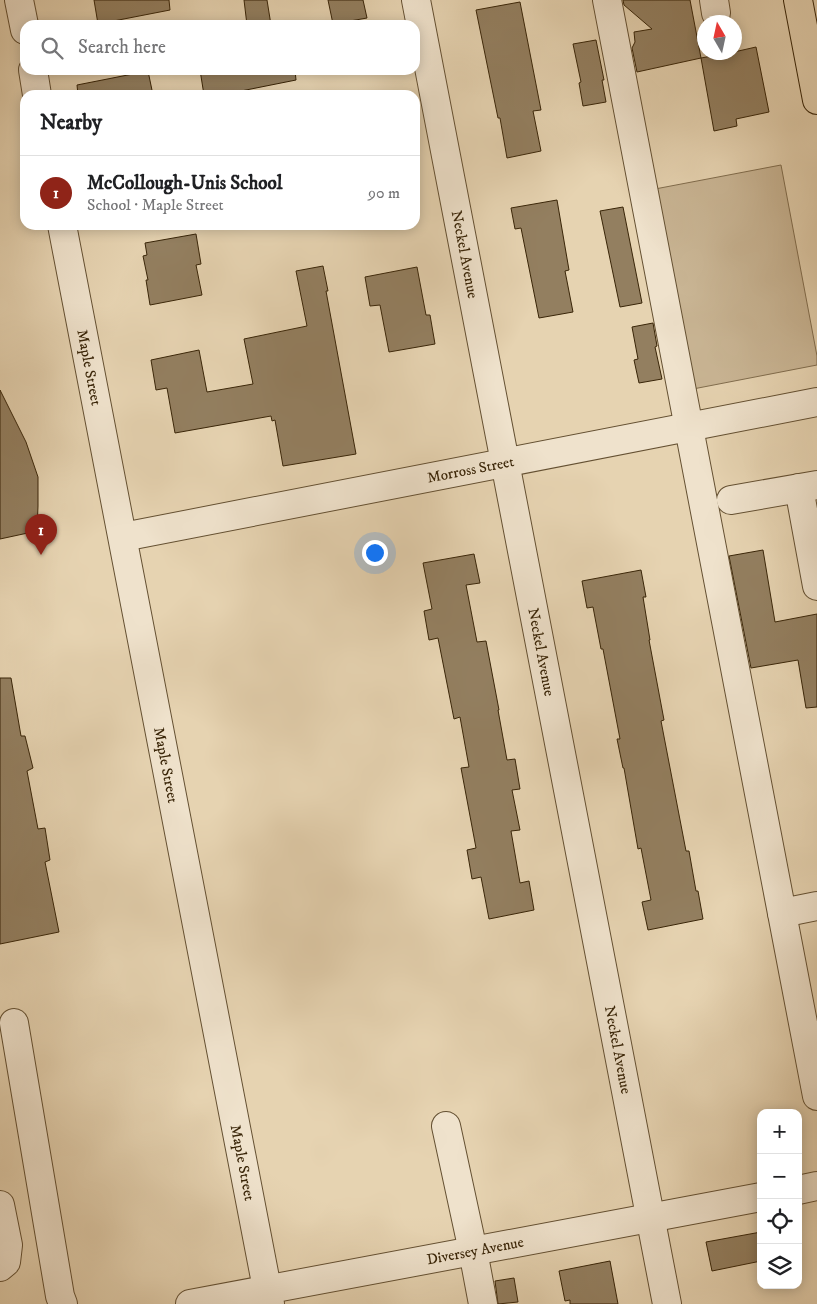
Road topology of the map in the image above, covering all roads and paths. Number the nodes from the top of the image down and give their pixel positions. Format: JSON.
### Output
{"nodes":[{"id":1,"x":19,"y":0,"type":"edge"},
{"id":2,"x":416,"y":0,"type":"edge"},
{"id":3,"x":607,"y":0,"type":"edge"},
{"id":4,"x":798,"y":0,"type":"edge"},
{"id":5,"x":23,"y":20,"type":"edge"},
{"id":6,"x":420,"y":20,"type":"edge"},
{"id":7,"x":420,"y":21,"type":"edge"},
{"id":8,"x":34,"y":75,"type":"edge"},
{"id":9,"x":36,"y":90,"type":"edge"},
{"id":10,"x":817,"y":100,"type":"edge"},
{"id":11,"x":63,"y":230,"type":"edge"},
{"id":12,"x":817,"y":402,"type":"edge"},
{"id":13,"x":688,"y":427,"type":"junction"},
{"id":14,"x":505,"y":463,"type":"junction"},
{"id":15,"x":808,"y":486,"type":"edge"},
{"id":16,"x":731,"y":500,"type":"dead end"},
{"id":17,"x":123,"y":537,"type":"junction"},
{"id":18,"x":817,"y":586,"type":"edge"},
{"id":19,"x":817,"y":906,"type":"edge"},
{"id":20,"x":782,"y":913,"type":"junction"},
{"id":21,"x":809,"y":1009,"type":"edge"},
{"id":22,"x":14,"y":1023,"type":"dead end"},
{"id":23,"x":817,"y":1096,"type":"edge"},
{"id":24,"x":446,"y":1126,"type":"dead end"},
{"id":25,"x":817,"y":1186,"type":"edge"},
{"id":26,"x":802,"y":1189,"type":"edge"},
{"id":27,"x":757,"y":1198,"type":"edge"},
{"id":28,"x":0,"y":1205,"type":"edge"},
{"id":29,"x":650,"y":1218,"type":"junction"},
{"id":30,"x":473,"y":1251,"type":"junction"},
{"id":31,"x":0,"y":1267,"type":"edge"},
{"id":32,"x":268,"y":1297,"type":"edge"},
{"id":33,"x":62,"y":1304,"type":"edge"},
{"id":34,"x":190,"y":1304,"type":"edge"},
{"id":35,"x":482,"y":1304,"type":"edge"},
{"id":36,"x":667,"y":1304,"type":"edge"}],
"edges":[{"from":1,"to":5,"type":"street"},
{"from":2,"to":6,"type":"street","name":"Neckel Avenue"},
{"from":3,"to":13,"type":"street"},
{"from":4,"to":10,"type":"main road"},
{"from":7,"to":14,"type":"street","name":"Neckel Avenue"},
{"from":8,"to":9,"type":"street"},
{"from":11,"to":17,"type":"street","name":"Maple Street"},
{"from":12,"to":13,"type":"street","name":"Morross Street"},
{"from":13,"to":14,"type":"street","name":"Morross Street"},
{"from":13,"to":20,"type":"street"},
{"from":14,"to":17,"type":"street","name":"Morross Street"},
{"from":14,"to":29,"type":"street","name":"Neckel Avenue"},
{"from":15,"to":16,"type":"street"},
{"from":15,"to":18,"type":"street"},
{"from":17,"to":32,"type":"street","name":"Maple Street"},
{"from":19,"to":20,"type":"street"},
{"from":20,"to":21,"type":"street"},
{"from":21,"to":23,"type":"street"},
{"from":22,"to":33,"type":"street"},
{"from":24,"to":30,"type":"street"},
{"from":25,"to":26,"type":"street"},
{"from":27,"to":29,"type":"street","name":"Diversey Avenue"},
{"from":28,"to":31,"type":"street"},
{"from":29,"to":30,"type":"street","name":"Diversey Avenue"},
{"from":29,"to":36,"type":"street","name":"Neckel Avenue"},
{"from":30,"to":32,"type":"street","name":"Diversey Avenue"},
{"from":30,"to":35,"type":"street"},
{"from":32,"to":34,"type":"street","name":"Diversey Avenue"}]}
